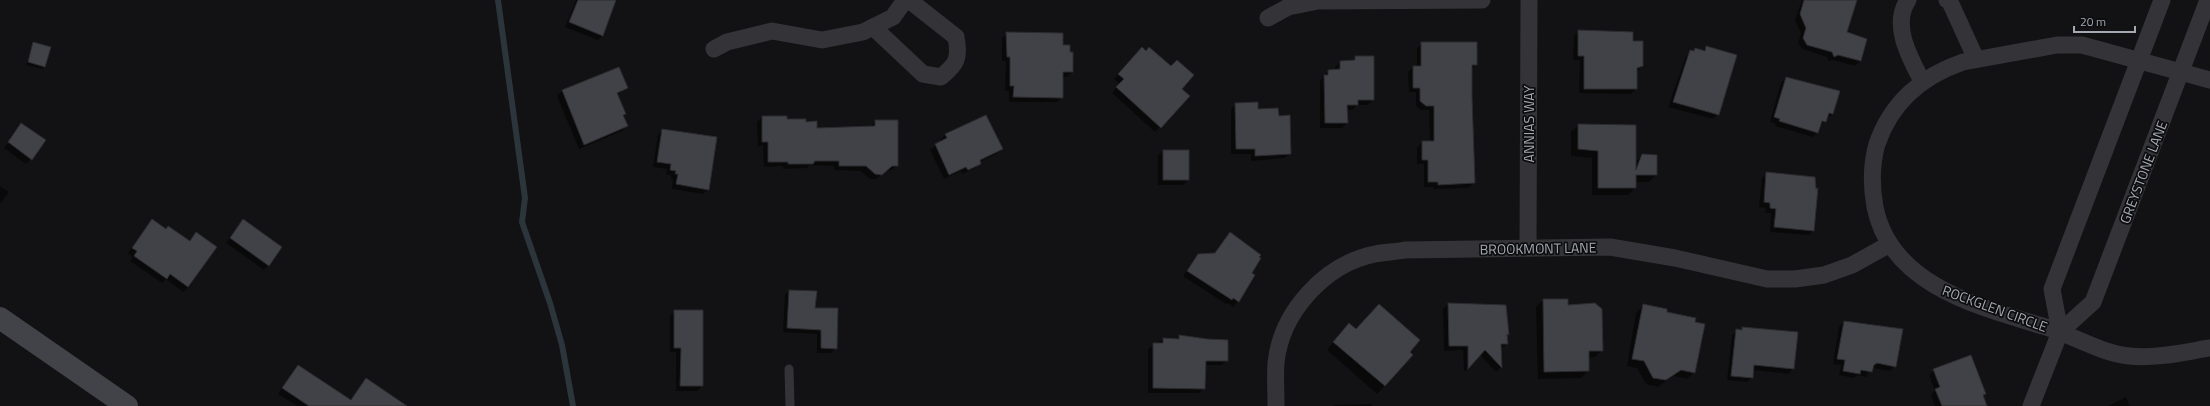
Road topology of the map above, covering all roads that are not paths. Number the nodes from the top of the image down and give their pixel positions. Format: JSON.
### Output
{"nodes":[{"id":1,"x":905,"y":0,"type":"edge"},
{"id":2,"x":909,"y":0,"type":"edge"},
{"id":3,"x":1482,"y":0,"type":"edge"},
{"id":4,"x":1529,"y":0,"type":"edge"},
{"id":5,"x":1908,"y":0,"type":"edge"},
{"id":6,"x":1947,"y":0,"type":"edge"},
{"id":7,"x":2162,"y":0,"type":"edge"},
{"id":8,"x":2208,"y":0,"type":"edge"},
{"id":9,"x":1268,"y":18,"type":"dead end"},
{"id":10,"x":873,"y":27,"type":"junction"},
{"id":11,"x":714,"y":49,"type":"dead end"},
{"id":12,"x":1976,"y":59,"type":"junction"},
{"id":13,"x":2140,"y":60,"type":"junction"},
{"id":14,"x":2182,"y":72,"type":"junction"},
{"id":15,"x":2210,"y":80,"type":"edge"},
{"id":16,"x":1922,"y":81,"type":"junction"},
{"id":17,"x":1890,"y":244,"type":"junction"},
{"id":18,"x":1528,"y":248,"type":"junction"},
{"id":19,"x":0,"y":318,"type":"edge"},
{"id":20,"x":2060,"y":332,"type":"junction"},
{"id":21,"x":2210,"y":348,"type":"edge"},
{"id":22,"x":789,"y":369,"type":"dead end"},
{"id":23,"x":127,"y":406,"type":"edge"},
{"id":24,"x":790,"y":406,"type":"edge"},
{"id":25,"x":1276,"y":406,"type":"edge"},
{"id":26,"x":2031,"y":406,"type":"edge"}],
"edges":[{"from":1,"to":10,"type":"street"},
{"from":2,"to":10,"type":"street"},
{"from":3,"to":9,"type":"street"},
{"from":4,"to":18,"type":"street","name":"ANNIAS WAY"},
{"from":5,"to":16,"type":"street"},
{"from":6,"to":12,"type":"street"},
{"from":7,"to":13,"type":"street"},
{"from":8,"to":14,"type":"street","name":"GREYSTONE LANE"},
{"from":10,"to":11,"type":"street"},
{"from":12,"to":13,"type":"street","name":"ROCKGLEN CIRCLE"},
{"from":12,"to":16,"type":"street","name":"ROCKGLEN CIRCLE"},
{"from":13,"to":14,"type":"street","name":"ROCKGLEN CIRCLE"},
{"from":13,"to":20,"type":"street"},
{"from":14,"to":15,"type":"street","name":"ROCKGLEN CIRCLE"},
{"from":14,"to":20,"type":"street","name":"GREYSTONE LANE"},
{"from":16,"to":17,"type":"street","name":"ROCKGLEN CIRCLE"},
{"from":17,"to":18,"type":"street","name":"BROOKMONT LANE"},
{"from":17,"to":20,"type":"street","name":"ROCKGLEN CIRCLE"},
{"from":18,"to":25,"type":"street","name":"BROOKMONT LANE"},
{"from":19,"to":23,"type":"main road"},
{"from":20,"to":21,"type":"street","name":"ROCKGLEN CIRCLE"},
{"from":20,"to":26,"type":"street","name":"GREYSTONE LANE"},
{"from":22,"to":24,"type":"lane"}]}
